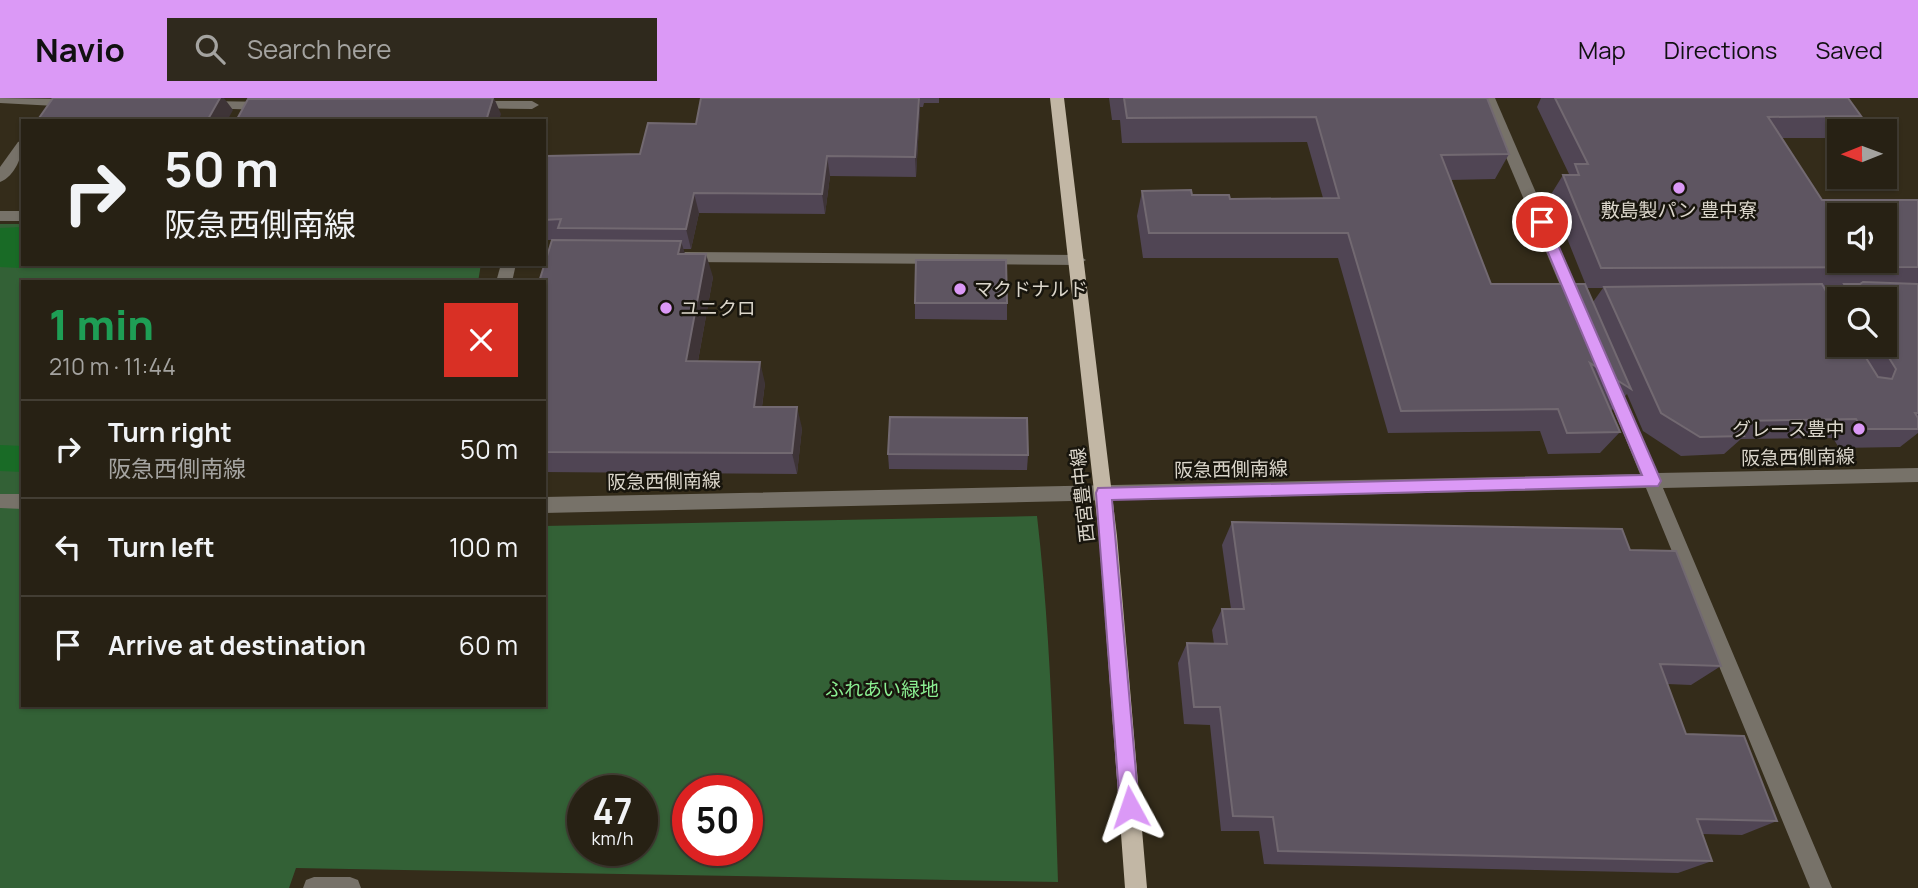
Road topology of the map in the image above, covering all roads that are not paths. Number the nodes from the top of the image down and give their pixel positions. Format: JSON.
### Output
{"nodes":[{"id":1,"x":1057,"y":98,"type":"edge"},
{"id":2,"x":1488,"y":98,"type":"edge"},
{"id":3,"x":0,"y":99,"type":"edge"},
{"id":4,"x":533,"y":101,"type":"edge"},
{"id":5,"x":52,"y":104,"type":"edge"},
{"id":6,"x":94,"y":104,"type":"edge"},
{"id":7,"x":188,"y":105,"type":"edge"},
{"id":8,"x":463,"y":105,"type":"edge"},
{"id":9,"x":282,"y":106,"type":"edge"},
{"id":10,"x":528,"y":119,"type":"edge"},
{"id":11,"x":21,"y":147,"type":"edge"},
{"id":12,"x":0,"y":149,"type":"edge"},
{"id":13,"x":0,"y":177,"type":"edge"},
{"id":14,"x":0,"y":216,"type":"edge"},
{"id":15,"x":21,"y":216,"type":"edge"},
{"id":16,"x":668,"y":256,"type":"edge"},
{"id":17,"x":1078,"y":260,"type":"junction"},
{"id":18,"x":1584,"y":322,"type":"edge"},
{"id":19,"x":1605,"y":371,"type":"edge"},
{"id":20,"x":1918,"y":475,"type":"edge"},
{"id":21,"x":1653,"y":481,"type":"junction"},
{"id":22,"x":1104,"y":493,"type":"junction"},
{"id":23,"x":0,"y":501,"type":"edge"},
{"id":24,"x":21,"y":502,"type":"edge"},
{"id":25,"x":546,"y":505,"type":"edge"},
{"id":26,"x":314,"y":888,"type":"edge"},
{"id":27,"x":350,"y":888,"type":"edge"},
{"id":28,"x":1136,"y":888,"type":"edge"},
{"id":29,"x":1821,"y":888,"type":"edge"}],
"edges":[{"from":1,"to":17,"type":"main road","name":"西宮豊中線"},
{"from":2,"to":18,"type":"street"},
{"from":3,"to":5,"type":"street"},
{"from":4,"to":8,"type":"street"},
{"from":4,"to":10,"type":"street"},
{"from":5,"to":6,"type":"street"},
{"from":7,"to":9,"type":"street"},
{"from":11,"to":12,"type":"street"},
{"from":11,"to":13,"type":"street"},
{"from":14,"to":15,"type":"street"},
{"from":16,"to":17,"type":"street"},
{"from":17,"to":22,"type":"main road","name":"西宮豊中線"},
{"from":19,"to":21,"type":"street"},
{"from":20,"to":21,"type":"street","name":"阪急西側南線"},
{"from":21,"to":22,"type":"street","name":"阪急西側南線"},
{"from":21,"to":29,"type":"street"},
{"from":22,"to":25,"type":"street","name":"阪急西側南線"},
{"from":22,"to":28,"type":"main road","name":"西宮豊中線"},
{"from":23,"to":24,"type":"street"},
{"from":26,"to":27,"type":"street"}]}
